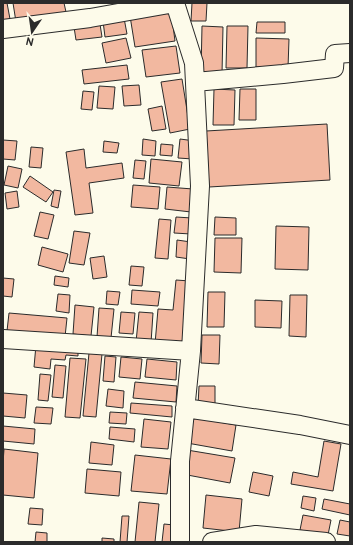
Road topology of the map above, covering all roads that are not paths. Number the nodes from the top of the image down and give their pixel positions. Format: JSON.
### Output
{"nodes":[{"id":1,"x":175,"y":3,"type":"edge"},
{"id":2,"x":3,"y":29,"type":"edge"},
{"id":3,"x":350,"y":53,"type":"edge"},
{"id":4,"x":195,"y":82,"type":"junction"},
{"id":5,"x":3,"y":339,"type":"edge"},
{"id":6,"x":190,"y":351,"type":"junction"},
{"id":7,"x":185,"y":408,"type":"junction"},
{"id":8,"x":350,"y":435,"type":"edge"},
{"id":9,"x":180,"y":542,"type":"edge"},
{"id":10,"x":212,"y":542,"type":"edge"},
{"id":11,"x":326,"y":542,"type":"edge"}],
"edges":[{"from":1,"to":2,"type":"street"},
{"from":1,"to":4,"type":"street"},
{"from":3,"to":4,"type":"street"},
{"from":4,"to":6,"type":"street"},
{"from":5,"to":6,"type":"street"},
{"from":6,"to":7,"type":"street"},
{"from":7,"to":8,"type":"street"},
{"from":7,"to":9,"type":"street"},
{"from":10,"to":11,"type":"street"}]}
